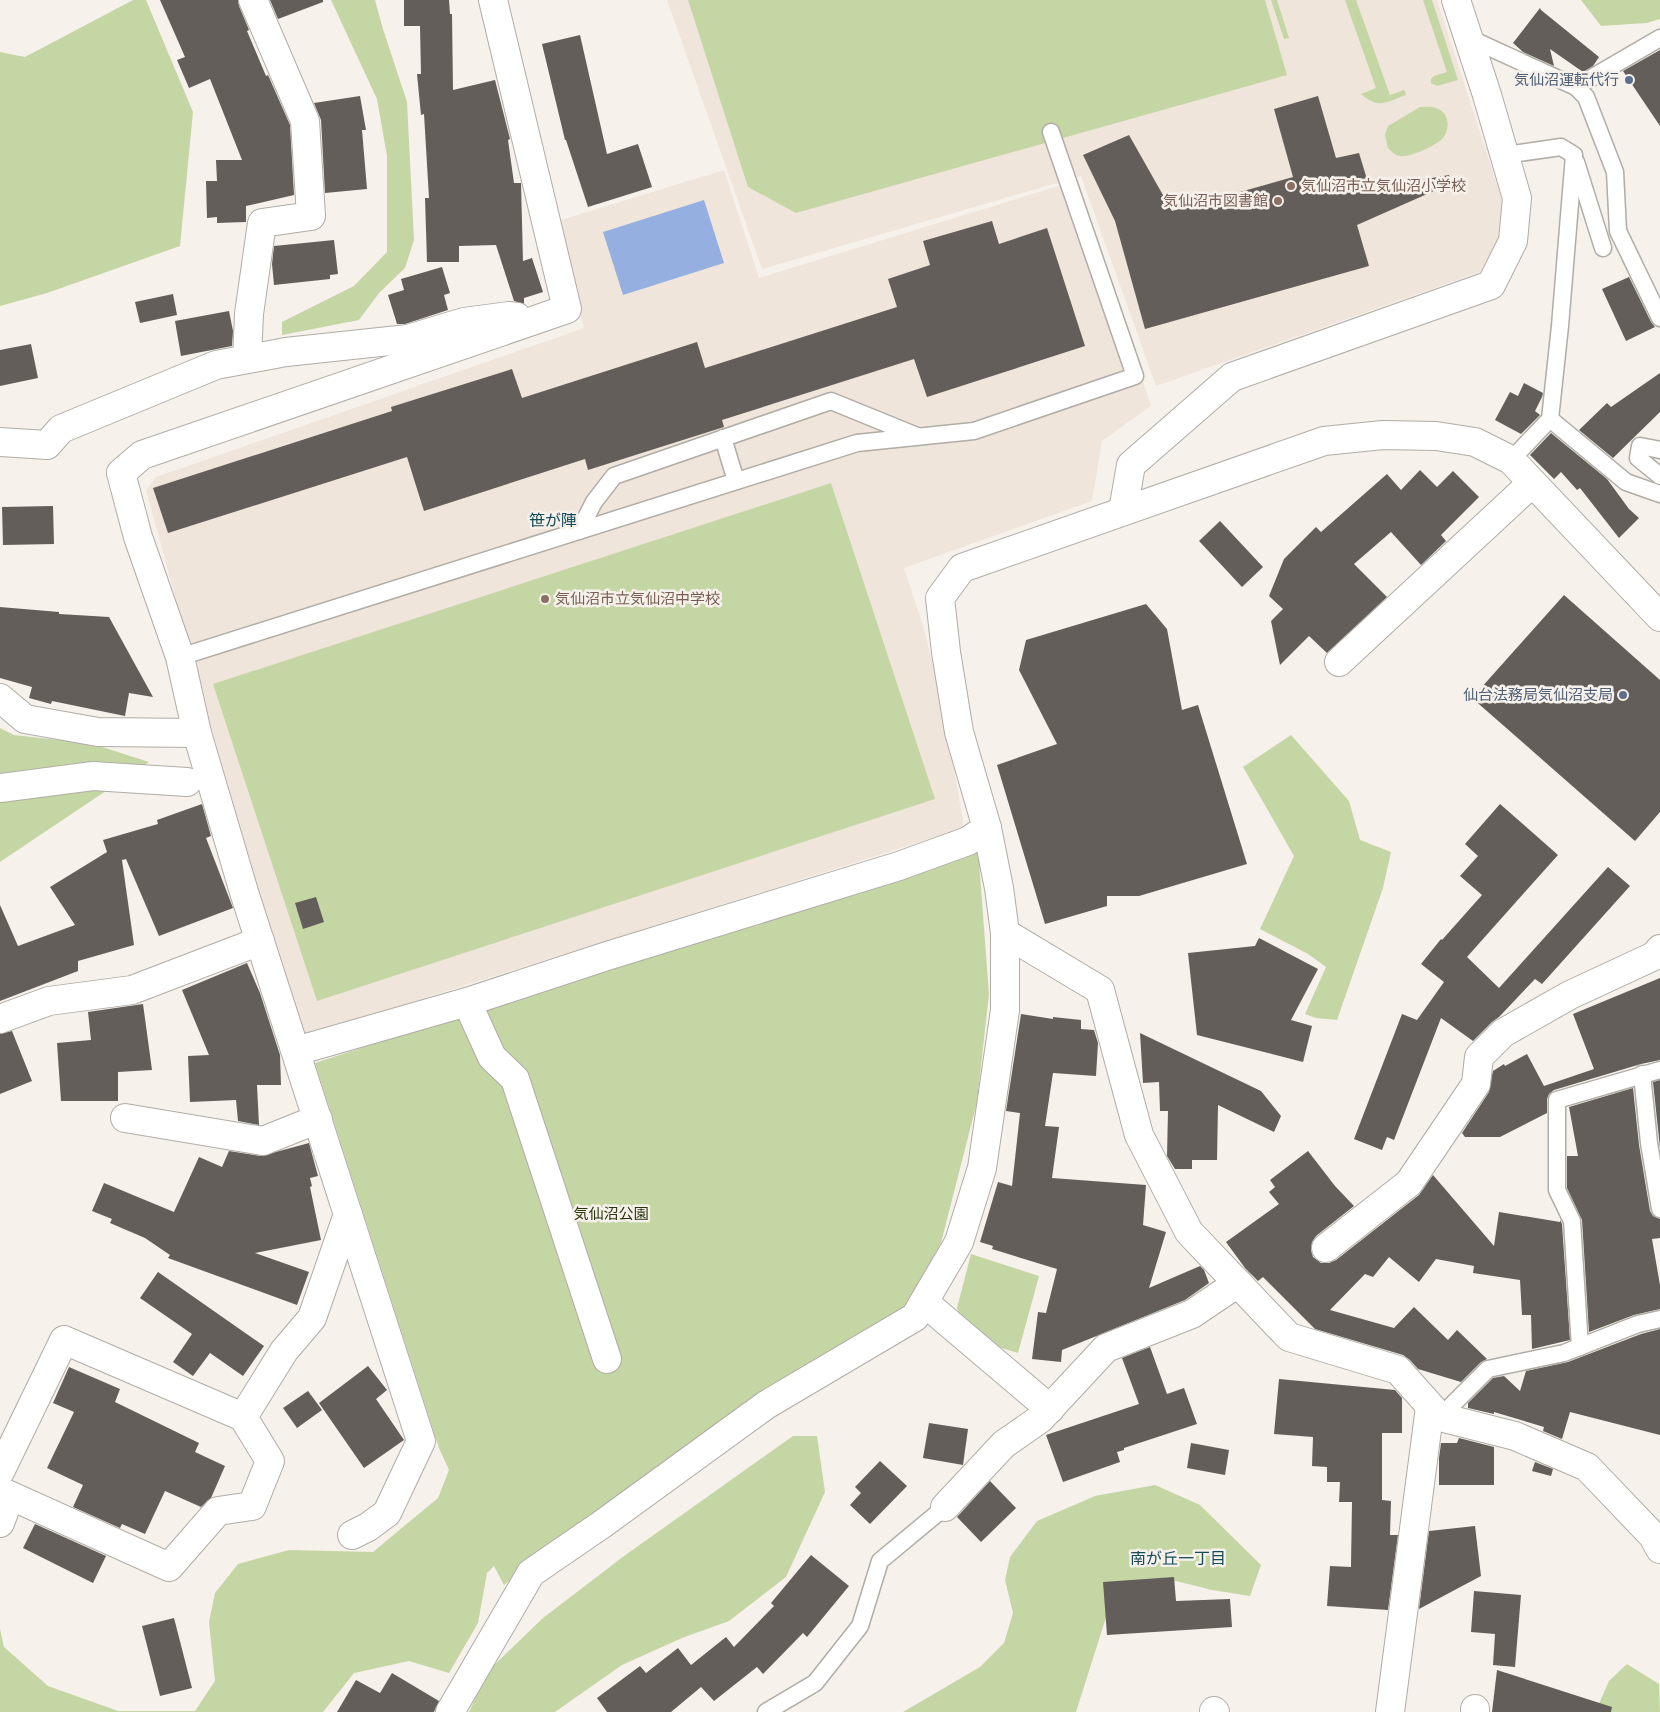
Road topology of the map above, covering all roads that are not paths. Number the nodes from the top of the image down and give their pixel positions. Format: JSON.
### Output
{"nodes":[{"id":1,"x":253,"y":0,"type":"edge"},
{"id":2,"x":493,"y":0,"type":"edge"},
{"id":3,"x":1456,"y":0,"type":"edge"},
{"id":4,"x":1469,"y":38,"type":"junction"},
{"id":5,"x":1660,"y":38,"type":"edge"},
{"id":6,"x":1576,"y":87,"type":"junction"},
{"id":7,"x":1051,"y":132,"type":"dead end"},
{"id":8,"x":1505,"y":155,"type":"junction"},
{"id":9,"x":1574,"y":155,"type":"junction"},
{"id":10,"x":1604,"y":248,"type":"dead end"},
{"id":11,"x":1660,"y":318,"type":"edge"},
{"id":12,"x":541,"y":319,"type":"junction"},
{"id":13,"x":247,"y":359,"type":"junction"},
{"id":14,"x":1550,"y":419,"type":"junction"},
{"id":15,"x":920,"y":437,"type":"junction"},
{"id":16,"x":723,"y":438,"type":"junction"},
{"id":17,"x":0,"y":442,"type":"edge"},
{"id":18,"x":1660,"y":450,"type":"edge"},
{"id":19,"x":1511,"y":460,"type":"junction"},
{"id":20,"x":1660,"y":476,"type":"edge"},
{"id":21,"x":736,"y":481,"type":"junction"},
{"id":22,"x":1532,"y":483,"type":"junction"},
{"id":23,"x":1660,"y":494,"type":"edge"},
{"id":24,"x":1123,"y":511,"type":"junction"},
{"id":25,"x":579,"y":531,"type":"junction"},
{"id":26,"x":1660,"y":617,"type":"edge"},
{"id":27,"x":180,"y":657,"type":"junction"},
{"id":28,"x":1339,"y":662,"type":"dead end"},
{"id":29,"x":0,"y":698,"type":"edge"},
{"id":30,"x":197,"y":732,"type":"junction"},
{"id":31,"x":187,"y":782,"type":"dead end"},
{"id":32,"x":0,"y":788,"type":"edge"},
{"id":33,"x":987,"y":828,"type":"junction"},
{"id":34,"x":1005,"y":933,"type":"junction"},
{"id":35,"x":260,"y":941,"type":"junction"},
{"id":36,"x":1660,"y":949,"type":"edge"},
{"id":37,"x":467,"y":1002,"type":"junction"},
{"id":38,"x":0,"y":1018,"type":"edge"},
{"id":39,"x":296,"y":1052,"type":"junction"},
{"id":40,"x":1660,"y":1070,"type":"edge"},
{"id":41,"x":1642,"y":1074,"type":"junction"},
{"id":42,"x":125,"y":1118,"type":"dead end"},
{"id":43,"x":318,"y":1119,"type":"junction"},
{"id":44,"x":1660,"y":1209,"type":"edge"},
{"id":45,"x":348,"y":1214,"type":"junction"},
{"id":46,"x":1326,"y":1248,"type":"dead end"},
{"id":47,"x":1238,"y":1284,"type":"junction"},
{"id":48,"x":924,"y":1302,"type":"junction"},
{"id":49,"x":1660,"y":1319,"type":"edge"},
{"id":50,"x":1580,"y":1347,"type":"junction"},
{"id":51,"x":607,"y":1359,"type":"dead end"},
{"id":52,"x":1050,"y":1409,"type":"junction"},
{"id":53,"x":1435,"y":1412,"type":"junction"},
{"id":54,"x":243,"y":1417,"type":"junction"},
{"id":55,"x":3,"y":1486,"type":"edge"},
{"id":56,"x":945,"y":1507,"type":"joint"},
{"id":57,"x":0,"y":1523,"type":"edge"},
{"id":58,"x":352,"y":1535,"type":"dead end"},
{"id":59,"x":1660,"y":1549,"type":"edge"},
{"id":60,"x":450,"y":1712,"type":"edge"},
{"id":61,"x":766,"y":1712,"type":"edge"},
{"id":62,"x":1390,"y":1712,"type":"edge"}],
"edges":[{"from":1,"to":13,"type":"street"},
{"from":2,"to":12,"type":"street"},
{"from":3,"to":4,"type":"street"},
{"from":4,"to":6,"type":"lane"},
{"from":4,"to":8,"type":"street"},
{"from":5,"to":6,"type":"lane"},
{"from":6,"to":11,"type":"lane"},
{"from":7,"to":15,"type":"lane"},
{"from":8,"to":9,"type":"lane"},
{"from":8,"to":24,"type":"street"},
{"from":9,"to":10,"type":"lane"},
{"from":9,"to":14,"type":"lane"},
{"from":12,"to":13,"type":"street"},
{"from":12,"to":27,"type":"street"},
{"from":13,"to":17,"type":"street"},
{"from":14,"to":19,"type":"lane"},
{"from":14,"to":23,"type":"lane"},
{"from":15,"to":16,"type":"lane"},
{"from":15,"to":21,"type":"lane"},
{"from":16,"to":21,"type":"lane"},
{"from":16,"to":25,"type":"lane"},
{"from":18,"to":20,"type":"lane"},
{"from":19,"to":22,"type":"street"},
{"from":19,"to":24,"type":"street"},
{"from":21,"to":25,"type":"lane"},
{"from":22,"to":26,"type":"street"},
{"from":22,"to":28,"type":"street"},
{"from":24,"to":33,"type":"street"},
{"from":25,"to":27,"type":"lane"},
{"from":27,"to":30,"type":"street"},
{"from":29,"to":30,"type":"street"},
{"from":30,"to":35,"type":"street"},
{"from":31,"to":32,"type":"street"},
{"from":33,"to":34,"type":"street"},
{"from":33,"to":37,"type":"street"},
{"from":34,"to":47,"type":"street"},
{"from":34,"to":48,"type":"street"},
{"from":35,"to":38,"type":"street"},
{"from":35,"to":39,"type":"street"},
{"from":36,"to":46,"type":"street"},
{"from":37,"to":39,"type":"street"},
{"from":37,"to":51,"type":"street"},
{"from":39,"to":43,"type":"street"},
{"from":40,"to":41,"type":"lane"},
{"from":41,"to":44,"type":"lane"},
{"from":41,"to":50,"type":"lane"},
{"from":42,"to":43,"type":"street"},
{"from":43,"to":45,"type":"street"},
{"from":45,"to":54,"type":"street"},
{"from":45,"to":58,"type":"street"},
{"from":47,"to":52,"type":"street"},
{"from":47,"to":53,"type":"street"},
{"from":48,"to":52,"type":"street"},
{"from":48,"to":60,"type":"street"},
{"from":49,"to":50,"type":"lane"},
{"from":50,"to":53,"type":"lane"},
{"from":52,"to":56,"type":"street"},
{"from":53,"to":59,"type":"street"},
{"from":53,"to":62,"type":"street"},
{"from":54,"to":55,"type":"street"},
{"from":54,"to":55,"type":"street"},
{"from":55,"to":57,"type":"street"},
{"from":56,"to":61,"type":"lane"}]}
